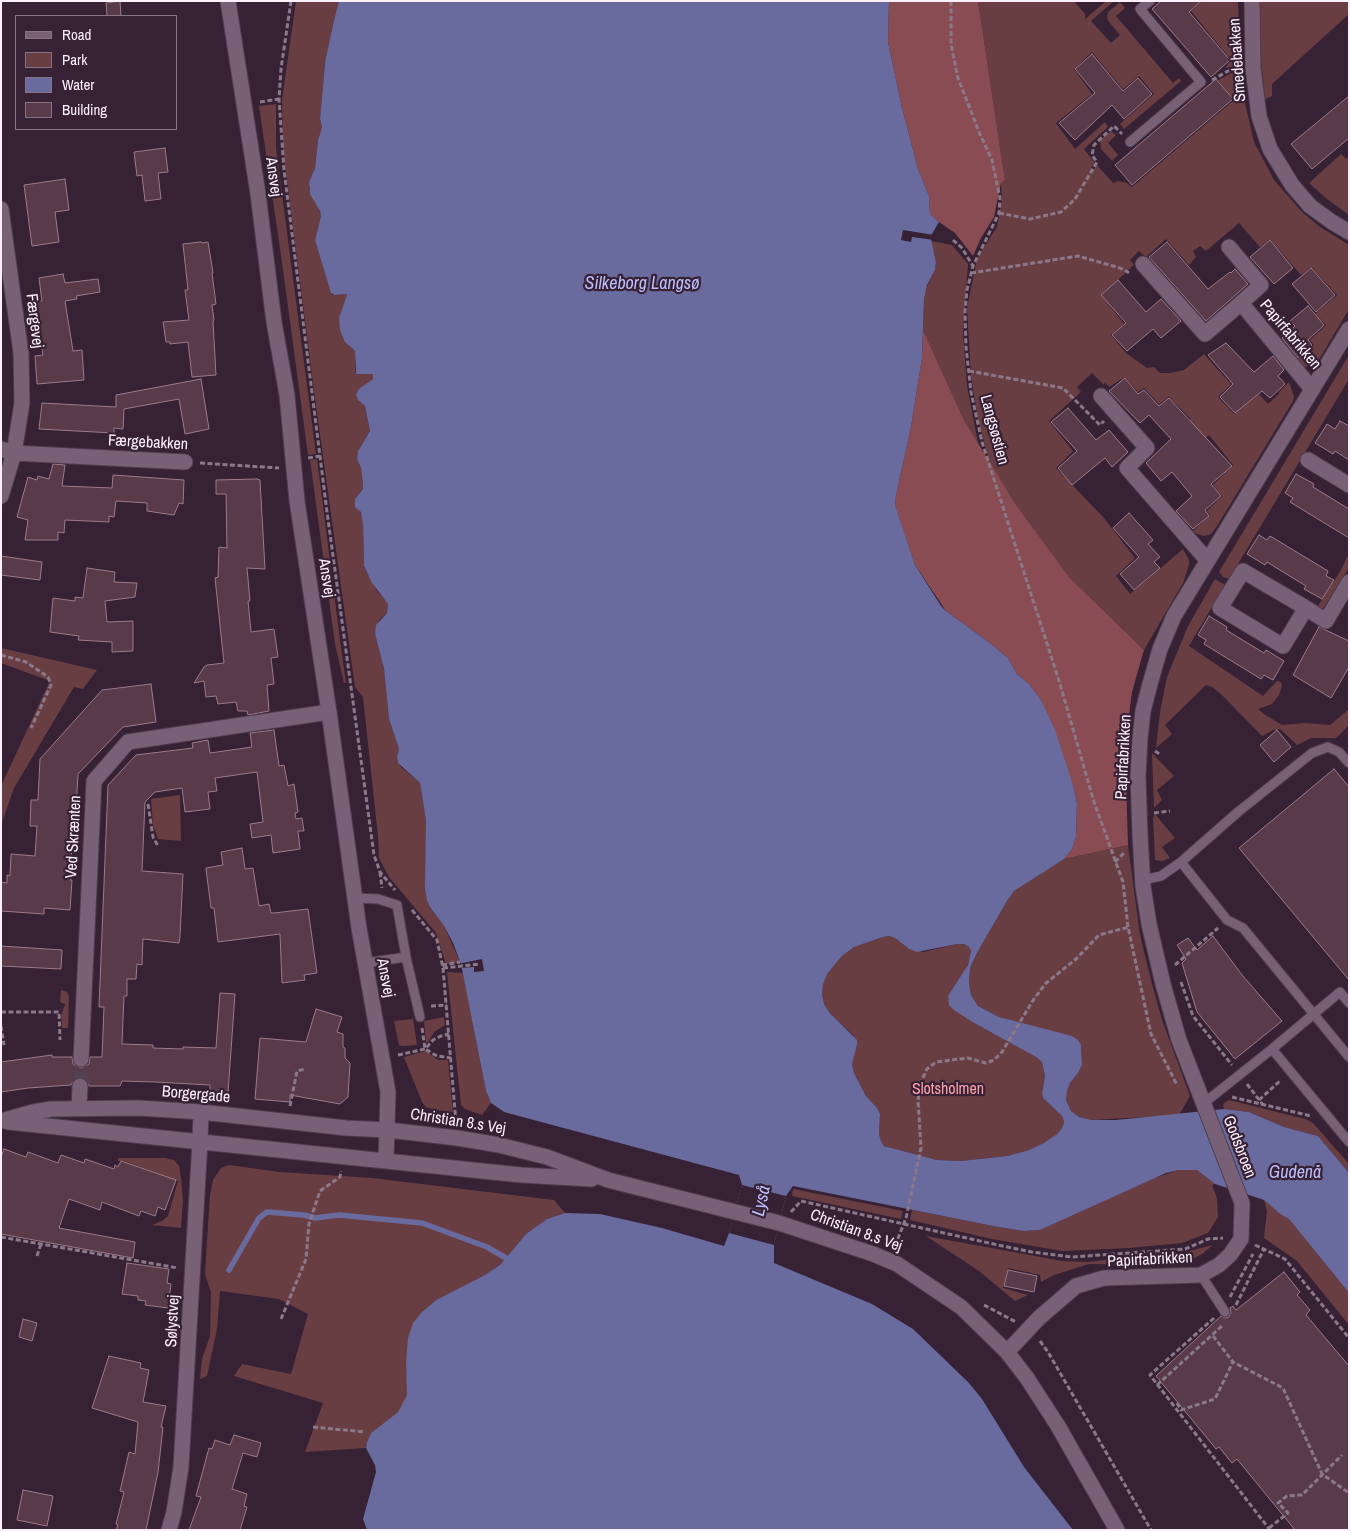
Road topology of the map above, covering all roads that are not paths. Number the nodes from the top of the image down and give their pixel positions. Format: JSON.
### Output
{"nodes":[{"id":1,"x":228,"y":1,"type":"edge"},
{"id":2,"x":1150,"y":1,"type":"edge"},
{"id":3,"x":1252,"y":1,"type":"edge"},
{"id":4,"x":1130,"y":142,"type":"road end"},
{"id":5,"x":1,"y":209,"type":"edge"},
{"id":6,"x":1349,"y":232,"type":"edge"},
{"id":7,"x":1229,"y":247,"type":"dead end"},
{"id":8,"x":1143,"y":264,"type":"dead end"},
{"id":9,"x":1241,"y":303,"type":"junction"},
{"id":10,"x":1349,"y":329,"type":"edge"},
{"id":11,"x":1312,"y":390,"type":"junction"},
{"id":12,"x":1101,"y":396,"type":"dead end"},
{"id":13,"x":8,"y":451,"type":"edge"},
{"id":14,"x":1308,"y":460,"type":"dead end"},
{"id":15,"x":185,"y":462,"type":"road end"},
{"id":16,"x":1349,"y":485,"type":"edge"},
{"id":17,"x":1,"y":496,"type":"edge"},
{"id":18,"x":1207,"y":560,"type":"junction"},
{"id":19,"x":1349,"y":582,"type":"edge"},
{"id":20,"x":1306,"y":608,"type":"junction"},
{"id":21,"x":329,"y":712,"type":"junction"},
{"id":22,"x":1349,"y":763,"type":"edge"},
{"id":23,"x":1181,"y":862,"type":"junction"},
{"id":24,"x":1143,"y":880,"type":"junction"},
{"id":25,"x":355,"y":898,"type":"junction"},
{"id":26,"x":406,"y":957,"type":"junction"},
{"id":27,"x":365,"y":963,"type":"junction"},
{"id":28,"x":1349,"y":1003,"type":"edge"},
{"id":29,"x":1313,"y":1014,"type":"junction"},
{"id":30,"x":420,"y":1017,"type":"road end"},
{"id":31,"x":1272,"y":1049,"type":"junction"},
{"id":32,"x":1349,"y":1057,"type":"edge"},
{"id":33,"x":81,"y":1059,"type":"tunnel mouth"},
{"id":34,"x":80,"y":1086,"type":"tunnel mouth"},
{"id":35,"x":1204,"y":1103,"type":"junction"},
{"id":36,"x":79,"y":1108,"type":"junction"},
{"id":37,"x":201,"y":1112,"type":"junction"},
{"id":38,"x":2,"y":1121,"type":"edge"},
{"id":39,"x":388,"y":1130,"type":"junction"},
{"id":40,"x":200,"y":1142,"type":"junction"},
{"id":41,"x":1349,"y":1142,"type":"edge"},
{"id":42,"x":386,"y":1160,"type":"junction"},
{"id":43,"x":608,"y":1180,"type":"junction"},
{"id":44,"x":1241,"y":1238,"type":"joint"},
{"id":45,"x":1201,"y":1275,"type":"junction"},
{"id":46,"x":1225,"y":1315,"type":"road end"},
{"id":47,"x":1007,"y":1352,"type":"junction"},
{"id":48,"x":169,"y":1530,"type":"edge"},
{"id":49,"x":1117,"y":1530,"type":"edge"}],
"edges":[{"from":1,"to":21,"type":"street","name":"Ansvej"},
{"from":2,"to":4,"type":"lane"},
{"from":3,"to":6,"type":"street","name":"Smedebakken"},
{"from":5,"to":13,"type":"street","name":"Færgevej"},
{"from":7,"to":9,"type":"street","name":"Papirfabrikken"},
{"from":8,"to":9,"type":"street","name":"Papirfabrikken"},
{"from":9,"to":11,"type":"street","name":"Papirfabrikken"},
{"from":10,"to":11,"type":"street","name":"Papirfabrikken"},
{"from":11,"to":18,"type":"street","name":"Papirfabrikken"},
{"from":12,"to":18,"type":"street"},
{"from":13,"to":15,"type":"street","name":"Færgebakken"},
{"from":13,"to":17,"type":"street","name":"Færgevej"},
{"from":14,"to":16,"type":"street"},
{"from":18,"to":24,"type":"street","name":"Papirfabrikken"},
{"from":19,"to":20,"type":"street"},
{"from":20,"to":20,"type":"street"},
{"from":21,"to":25,"type":"street","name":"Ansvej"},
{"from":21,"to":33,"type":"street","name":"Ved Skrænten"},
{"from":22,"to":23,"type":"lane"},
{"from":23,"to":24,"type":"lane"},
{"from":23,"to":29,"type":"lane"},
{"from":24,"to":35,"type":"street","name":"Papirfabrikken"},
{"from":25,"to":26,"type":"lane"},
{"from":25,"to":27,"type":"street","name":"Ansvej"},
{"from":26,"to":27,"type":"lane"},
{"from":26,"to":30,"type":"lane"},
{"from":27,"to":39,"type":"street","name":"Ansvej"},
{"from":28,"to":29,"type":"lane"},
{"from":29,"to":31,"type":"lane"},
{"from":29,"to":32,"type":"lane"},
{"from":31,"to":35,"type":"lane"},
{"from":31,"to":41,"type":"lane"},
{"from":34,"to":36,"type":"street"},
{"from":35,"to":44,"type":"street","name":"Godsbroen"},
{"from":36,"to":37,"type":"street","name":"Borgergade"},
{"from":36,"to":38,"type":"street","name":"Borgergade"},
{"from":37,"to":39,"type":"street","name":"Borgergade"},
{"from":37,"to":40,"type":"street","name":"Sølystvej"},
{"from":38,"to":40,"type":"street","name":"Borgergade"},
{"from":39,"to":42,"type":"street","name":"Ansvej"},
{"from":39,"to":43,"type":"street","name":"Christian 8.s Vej"},
{"from":40,"to":42,"type":"street","name":"Borgergade"},
{"from":40,"to":48,"type":"street","name":"Sølystvej"},
{"from":42,"to":43,"type":"street","name":"Christian 8.s Vej"},
{"from":43,"to":47,"type":"street","name":"Christian 8.s Vej"},
{"from":44,"to":45,"type":"street","name":"Papirfabrikken"},
{"from":45,"to":46,"type":"lane"},
{"from":45,"to":47,"type":"street","name":"Papirfabrikken"},
{"from":47,"to":49,"type":"street","name":"Christian 8.s Vej"}]}
